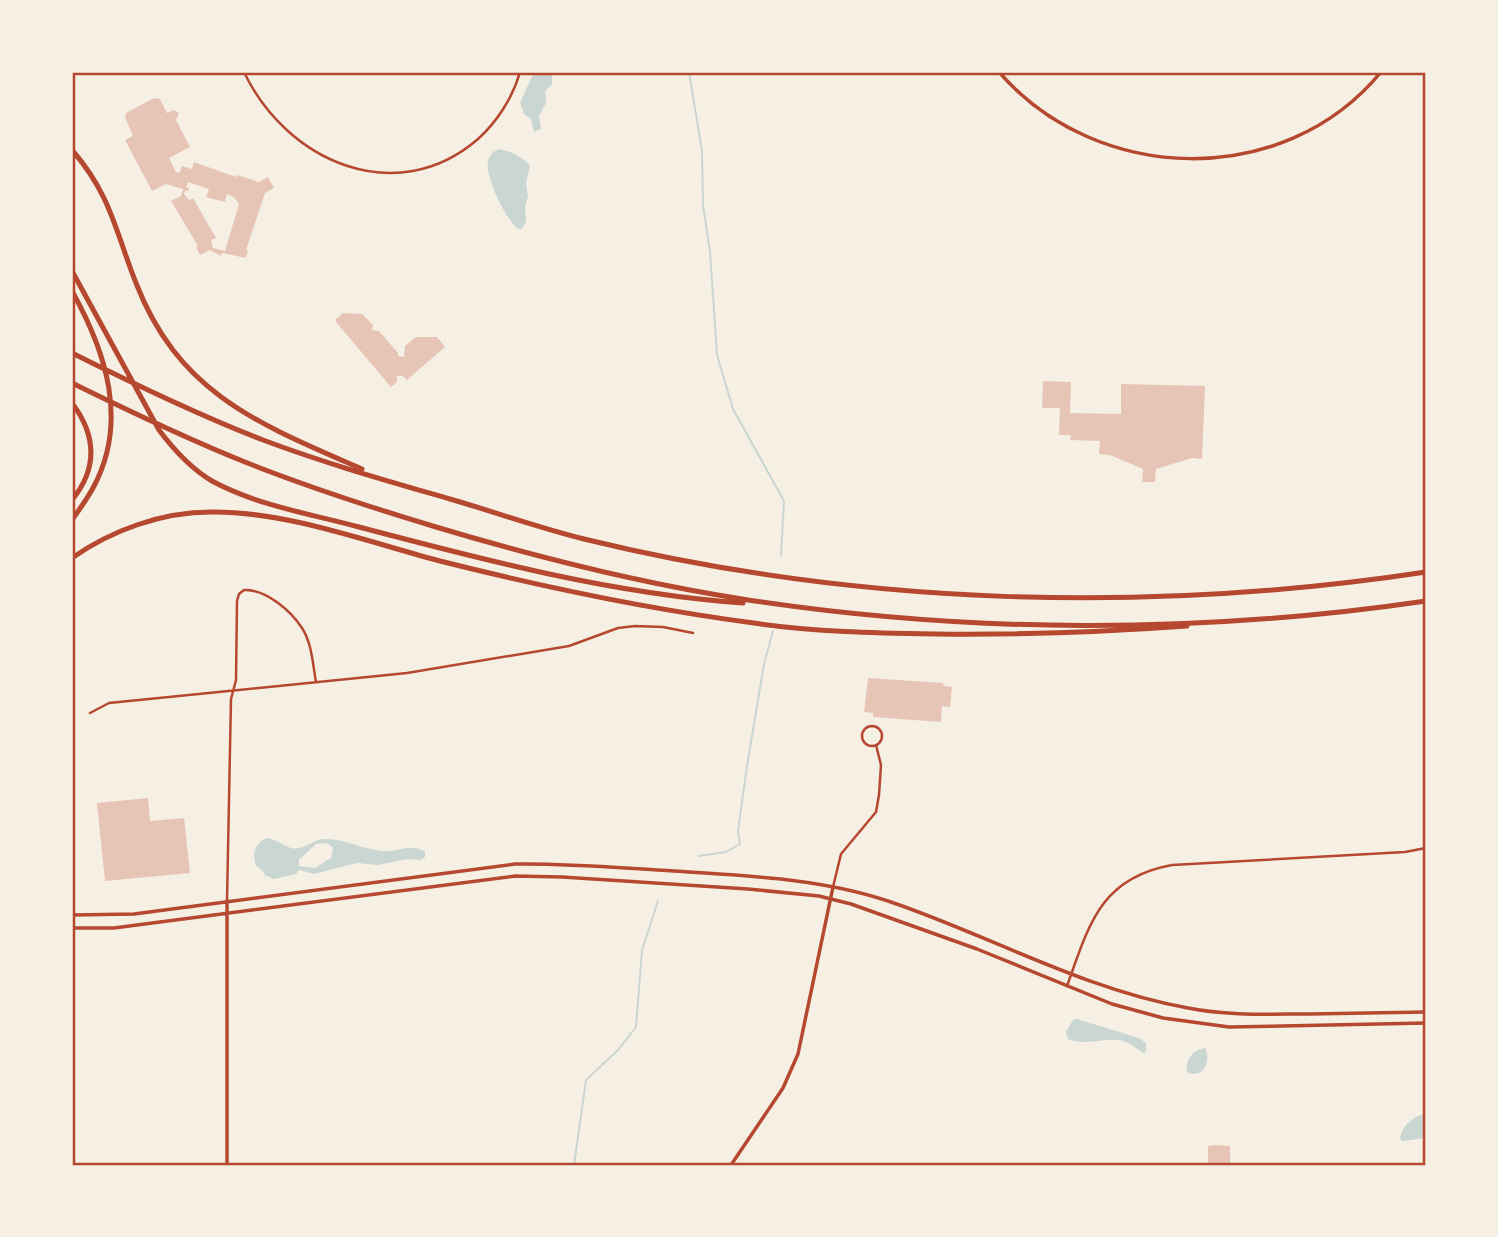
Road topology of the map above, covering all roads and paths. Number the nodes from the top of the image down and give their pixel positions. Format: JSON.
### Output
{"nodes":[{"id":1,"x":244,"y":72,"type":"edge"},
{"id":2,"x":520,"y":72,"type":"edge"},
{"id":3,"x":999,"y":72,"type":"edge"},
{"id":4,"x":1381,"y":72,"type":"edge"},
{"id":5,"x":72,"y":150,"type":"edge"},
{"id":6,"x":72,"y":271,"type":"edge"},
{"id":7,"x":72,"y":291,"type":"edge"},
{"id":8,"x":72,"y":353,"type":"edge"},
{"id":9,"x":72,"y":383,"type":"edge"},
{"id":10,"x":72,"y":403,"type":"edge"},
{"id":11,"x":394,"y":482,"type":"junction"},
{"id":12,"x":72,"y":500,"type":"edge"},
{"id":13,"x":72,"y":520,"type":"edge"},
{"id":14,"x":72,"y":558,"type":"edge"},
{"id":15,"x":1426,"y":572,"type":"edge"},
{"id":16,"x":1426,"y":601,"type":"edge"},
{"id":17,"x":796,"y":606,"type":"junction"},
{"id":18,"x":1262,"y":620,"type":"junction"},
{"id":19,"x":693,"y":633,"type":"dead end"},
{"id":20,"x":316,"y":682,"type":"junction"},
{"id":21,"x":234,"y":691,"type":"junction"},
{"id":22,"x":90,"y":713,"type":"dead end"},
{"id":23,"x":876,"y":745,"type":"junction"},
{"id":24,"x":1426,"y":848,"type":"edge"},
{"id":25,"x":833,"y":887,"type":"junction"},
{"id":26,"x":831,"y":898,"type":"junction"},
{"id":27,"x":228,"y":901,"type":"junction"},
{"id":28,"x":228,"y":914,"type":"junction"},
{"id":29,"x":72,"y":915,"type":"edge"},
{"id":30,"x":72,"y":928,"type":"edge"},
{"id":31,"x":1070,"y":975,"type":"junction"},
{"id":32,"x":1066,"y":987,"type":"junction"},
{"id":33,"x":1426,"y":1012,"type":"edge"},
{"id":34,"x":1426,"y":1023,"type":"edge"},
{"id":35,"x":227,"y":1165,"type":"edge"},
{"id":36,"x":731,"y":1165,"type":"edge"}],
"edges":[{"from":1,"to":2,"type":"street"},
{"from":3,"to":4,"type":"main road"},
{"from":5,"to":11,"type":"highway"},
{"from":6,"to":17,"type":"highway"},
{"from":7,"to":13,"type":"highway"},
{"from":8,"to":11,"type":"highway"},
{"from":9,"to":17,"type":"highway"},
{"from":10,"to":12,"type":"highway"},
{"from":11,"to":15,"type":"highway"},
{"from":14,"to":18,"type":"highway"},
{"from":16,"to":18,"type":"highway"},
{"from":17,"to":18,"type":"highway"},
{"from":19,"to":20,"type":"street"},
{"from":20,"to":21,"type":"street"},
{"from":20,"to":21,"type":"street"},
{"from":21,"to":22,"type":"street"},
{"from":21,"to":27,"type":"street"},
{"from":23,"to":23,"type":"street"},
{"from":23,"to":25,"type":"street"},
{"from":24,"to":31,"type":"street"},
{"from":25,"to":26,"type":"main road"},
{"from":25,"to":27,"type":"main road"},
{"from":25,"to":31,"type":"main road"},
{"from":26,"to":28,"type":"main road"},
{"from":26,"to":32,"type":"main road"},
{"from":26,"to":36,"type":"main road"},
{"from":27,"to":28,"type":"main road"},
{"from":27,"to":29,"type":"main road"},
{"from":28,"to":30,"type":"main road"},
{"from":28,"to":35,"type":"main road"},
{"from":31,"to":32,"type":"street"},
{"from":31,"to":33,"type":"main road"},
{"from":32,"to":34,"type":"main road"}]}
